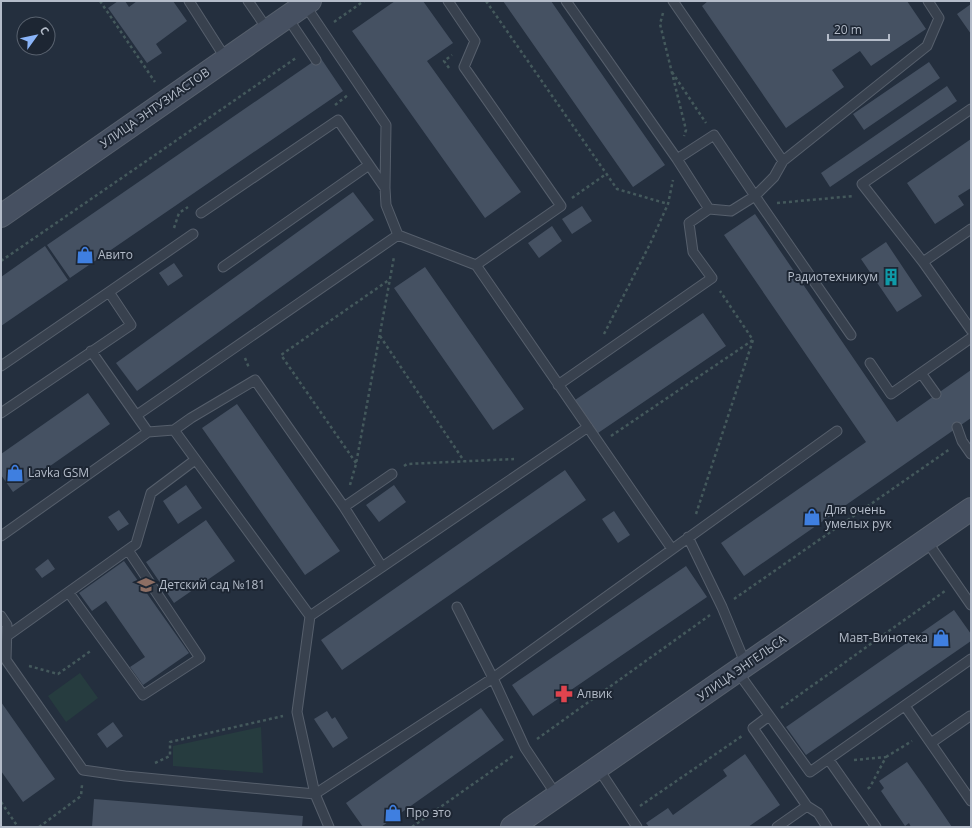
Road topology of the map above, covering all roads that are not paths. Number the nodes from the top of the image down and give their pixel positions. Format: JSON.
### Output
{"nodes":[{"id":1,"x":189,"y":1,"type":"edge"},
{"id":2,"x":248,"y":1,"type":"edge"},
{"id":3,"x":448,"y":1,"type":"edge"},
{"id":4,"x":566,"y":1,"type":"edge"},
{"id":5,"x":673,"y":1,"type":"edge"},
{"id":6,"x":928,"y":1,"type":"edge"},
{"id":7,"x":301,"y":8,"type":"edge"},
{"id":8,"x":268,"y":30,"type":"junction"},
{"id":9,"x":226,"y":59,"type":"junction"},
{"id":10,"x":316,"y":60,"type":"dead end"},
{"id":11,"x":971,"y":109,"type":"edge"},
{"id":12,"x":678,"y":159,"type":"junction"},
{"id":13,"x":783,"y":161,"type":"junction"},
{"id":14,"x":369,"y":165,"type":"junction"},
{"id":15,"x":385,"y":188,"type":"junction"},
{"id":16,"x":755,"y":196,"type":"junction"},
{"id":17,"x":709,"y":209,"type":"junction"},
{"id":18,"x":201,"y":213,"type":"dead end"},
{"id":19,"x":1,"y":216,"type":"edge"},
{"id":20,"x":971,"y":229,"type":"edge"},
{"id":21,"x":193,"y":234,"type":"dead end"},
{"id":22,"x":398,"y":235,"type":"junction"},
{"id":23,"x":923,"y":262,"type":"junction"},
{"id":24,"x":476,"y":265,"type":"junction"},
{"id":25,"x":223,"y":267,"type":"dead end"},
{"id":26,"x":109,"y":292,"type":"junction"},
{"id":27,"x":971,"y":330,"type":"edge"},
{"id":28,"x":851,"y":335,"type":"dead end"},
{"id":29,"x":971,"y":338,"type":"edge"},
{"id":30,"x":91,"y":351,"type":"junction"},
{"id":31,"x":870,"y":363,"type":"dead end"},
{"id":32,"x":1,"y":366,"type":"edge"},
{"id":33,"x":921,"y":373,"type":"junction"},
{"id":34,"x":558,"y":384,"type":"junction"},
{"id":35,"x":936,"y":394,"type":"dead end"},
{"id":36,"x":1,"y":413,"type":"edge"},
{"id":37,"x":137,"y":415,"type":"junction"},
{"id":38,"x":588,"y":427,"type":"junction"},
{"id":39,"x":958,"y":427,"type":"dead end"},
{"id":40,"x":174,"y":430,"type":"junction"},
{"id":41,"x":837,"y":431,"type":"dead end"},
{"id":42,"x":148,"y":432,"type":"junction"},
{"id":43,"x":971,"y":454,"type":"edge"},
{"id":44,"x":195,"y":460,"type":"junction"},
{"id":45,"x":392,"y":474,"type":"road end"},
{"id":46,"x":344,"y":507,"type":"junction"},
{"id":47,"x":971,"y":509,"type":"edge"},
{"id":48,"x":1,"y":536,"type":"edge"},
{"id":49,"x":688,"y":538,"type":"junction"},
{"id":50,"x":926,"y":540,"type":"junction"},
{"id":51,"x":672,"y":549,"type":"junction"},
{"id":52,"x":128,"y":550,"type":"junction"},
{"id":53,"x":382,"y":567,"type":"junction"},
{"id":54,"x":69,"y":593,"type":"junction"},
{"id":55,"x":971,"y":604,"type":"edge"},
{"id":56,"x":457,"y":606,"type":"dead end"},
{"id":57,"x":1,"y":616,"type":"edge"},
{"id":58,"x":310,"y":616,"type":"junction"},
{"id":59,"x":7,"y":636,"type":"junction"},
{"id":60,"x":971,"y":660,"type":"edge"},
{"id":61,"x":3,"y":662,"type":"edge"},
{"id":62,"x":742,"y":668,"type":"junction"},
{"id":63,"x":493,"y":678,"type":"junction"},
{"id":64,"x":906,"y":706,"type":"junction"},
{"id":65,"x":769,"y":716,"type":"junction"},
{"id":66,"x":970,"y":716,"type":"edge"},
{"id":67,"x":931,"y":743,"type":"junction"},
{"id":68,"x":830,"y":760,"type":"junction"},
{"id":69,"x":598,"y":768,"type":"junction"},
{"id":70,"x":315,"y":794,"type":"junction"},
{"id":71,"x":557,"y":796,"type":"junction"},
{"id":72,"x":971,"y":801,"type":"edge"},
{"id":73,"x":807,"y":806,"type":"junction"},
{"id":74,"x":636,"y":826,"type":"edge"},
{"id":75,"x":329,"y":827,"type":"edge"},
{"id":76,"x":512,"y":827,"type":"edge"},
{"id":77,"x":778,"y":827,"type":"edge"},
{"id":78,"x":827,"y":827,"type":"edge"},
{"id":79,"x":876,"y":827,"type":"edge"}],
"edges":[{"from":1,"to":9,"type":"lane"},
{"from":2,"to":8,"type":"lane"},
{"from":3,"to":24,"type":"lane"},
{"from":4,"to":12,"type":"lane"},
{"from":5,"to":13,"type":"lane"},
{"from":6,"to":13,"type":"lane"},
{"from":7,"to":8,"type":"main road","name":"УЛИЦА ЭНТУЗИАСТОВ"},
{"from":7,"to":10,"type":"lane"},
{"from":7,"to":15,"type":"lane"},
{"from":8,"to":9,"type":"main road","name":"УЛИЦА ЭНТУЗИАСТОВ"},
{"from":9,"to":19,"type":"main road","name":"УЛИЦА ЭНТУЗИАСТОВ"},
{"from":11,"to":23,"type":"lane"},
{"from":12,"to":16,"type":"lane"},
{"from":12,"to":17,"type":"lane"},
{"from":13,"to":16,"type":"lane"},
{"from":14,"to":15,"type":"lane"},
{"from":14,"to":18,"type":"lane"},
{"from":14,"to":25,"type":"lane"},
{"from":15,"to":22,"type":"lane"},
{"from":16,"to":17,"type":"lane"},
{"from":16,"to":28,"type":"lane"},
{"from":17,"to":34,"type":"lane"},
{"from":20,"to":23,"type":"lane"},
{"from":21,"to":26,"type":"lane"},
{"from":22,"to":24,"type":"lane"},
{"from":22,"to":37,"type":"lane"},
{"from":23,"to":27,"type":"lane"},
{"from":24,"to":34,"type":"lane"},
{"from":26,"to":30,"type":"lane"},
{"from":26,"to":32,"type":"lane"},
{"from":29,"to":33,"type":"lane"},
{"from":30,"to":36,"type":"lane"},
{"from":30,"to":37,"type":"lane"},
{"from":31,"to":33,"type":"lane"},
{"from":33,"to":35,"type":"lane"},
{"from":34,"to":38,"type":"lane"},
{"from":37,"to":42,"type":"lane"},
{"from":38,"to":51,"type":"lane"},
{"from":38,"to":53,"type":"lane"},
{"from":39,"to":43,"type":"lane"},
{"from":40,"to":42,"type":"lane"},
{"from":40,"to":44,"type":"lane"},
{"from":40,"to":46,"type":"lane"},
{"from":41,"to":49,"type":"lane"},
{"from":42,"to":48,"type":"lane"},
{"from":44,"to":52,"type":"lane"},
{"from":44,"to":58,"type":"lane"},
{"from":45,"to":46,"type":"lane"},
{"from":46,"to":53,"type":"lane"},
{"from":47,"to":50,"type":"main road","name":"УЛИЦА ЭНГЕЛЬСА"},
{"from":49,"to":51,"type":"lane"},
{"from":49,"to":62,"type":"lane"},
{"from":50,"to":55,"type":"lane"},
{"from":50,"to":62,"type":"main road","name":"УЛИЦА ЭНГЕЛЬСА"},
{"from":51,"to":63,"type":"lane"},
{"from":52,"to":54,"type":"lane"},
{"from":52,"to":54,"type":"lane"},
{"from":53,"to":58,"type":"lane"},
{"from":54,"to":59,"type":"lane"},
{"from":56,"to":63,"type":"lane"},
{"from":57,"to":59,"type":"lane"},
{"from":58,"to":70,"type":"lane"},
{"from":59,"to":61,"type":"lane"},
{"from":60,"to":64,"type":"lane"},
{"from":61,"to":70,"type":"lane"},
{"from":62,"to":65,"type":"lane"},
{"from":62,"to":69,"type":"main road","name":"УЛИЦА ЭНГЕЛЬСА"},
{"from":63,"to":70,"type":"lane"},
{"from":63,"to":71,"type":"lane"},
{"from":64,"to":67,"type":"lane"},
{"from":64,"to":68,"type":"lane"},
{"from":65,"to":68,"type":"lane"},
{"from":65,"to":73,"type":"lane"},
{"from":66,"to":67,"type":"lane"},
{"from":67,"to":72,"type":"lane"},
{"from":68,"to":79,"type":"lane"},
{"from":69,"to":71,"type":"main road","name":"УЛИЦА ЭНГЕЛЬСА"},
{"from":69,"to":74,"type":"lane"},
{"from":70,"to":75,"type":"lane"},
{"from":71,"to":76,"type":"main road","name":"УЛИЦА ЭНГЕЛЬСА"},
{"from":73,"to":77,"type":"lane"},
{"from":73,"to":78,"type":"lane"}]}
